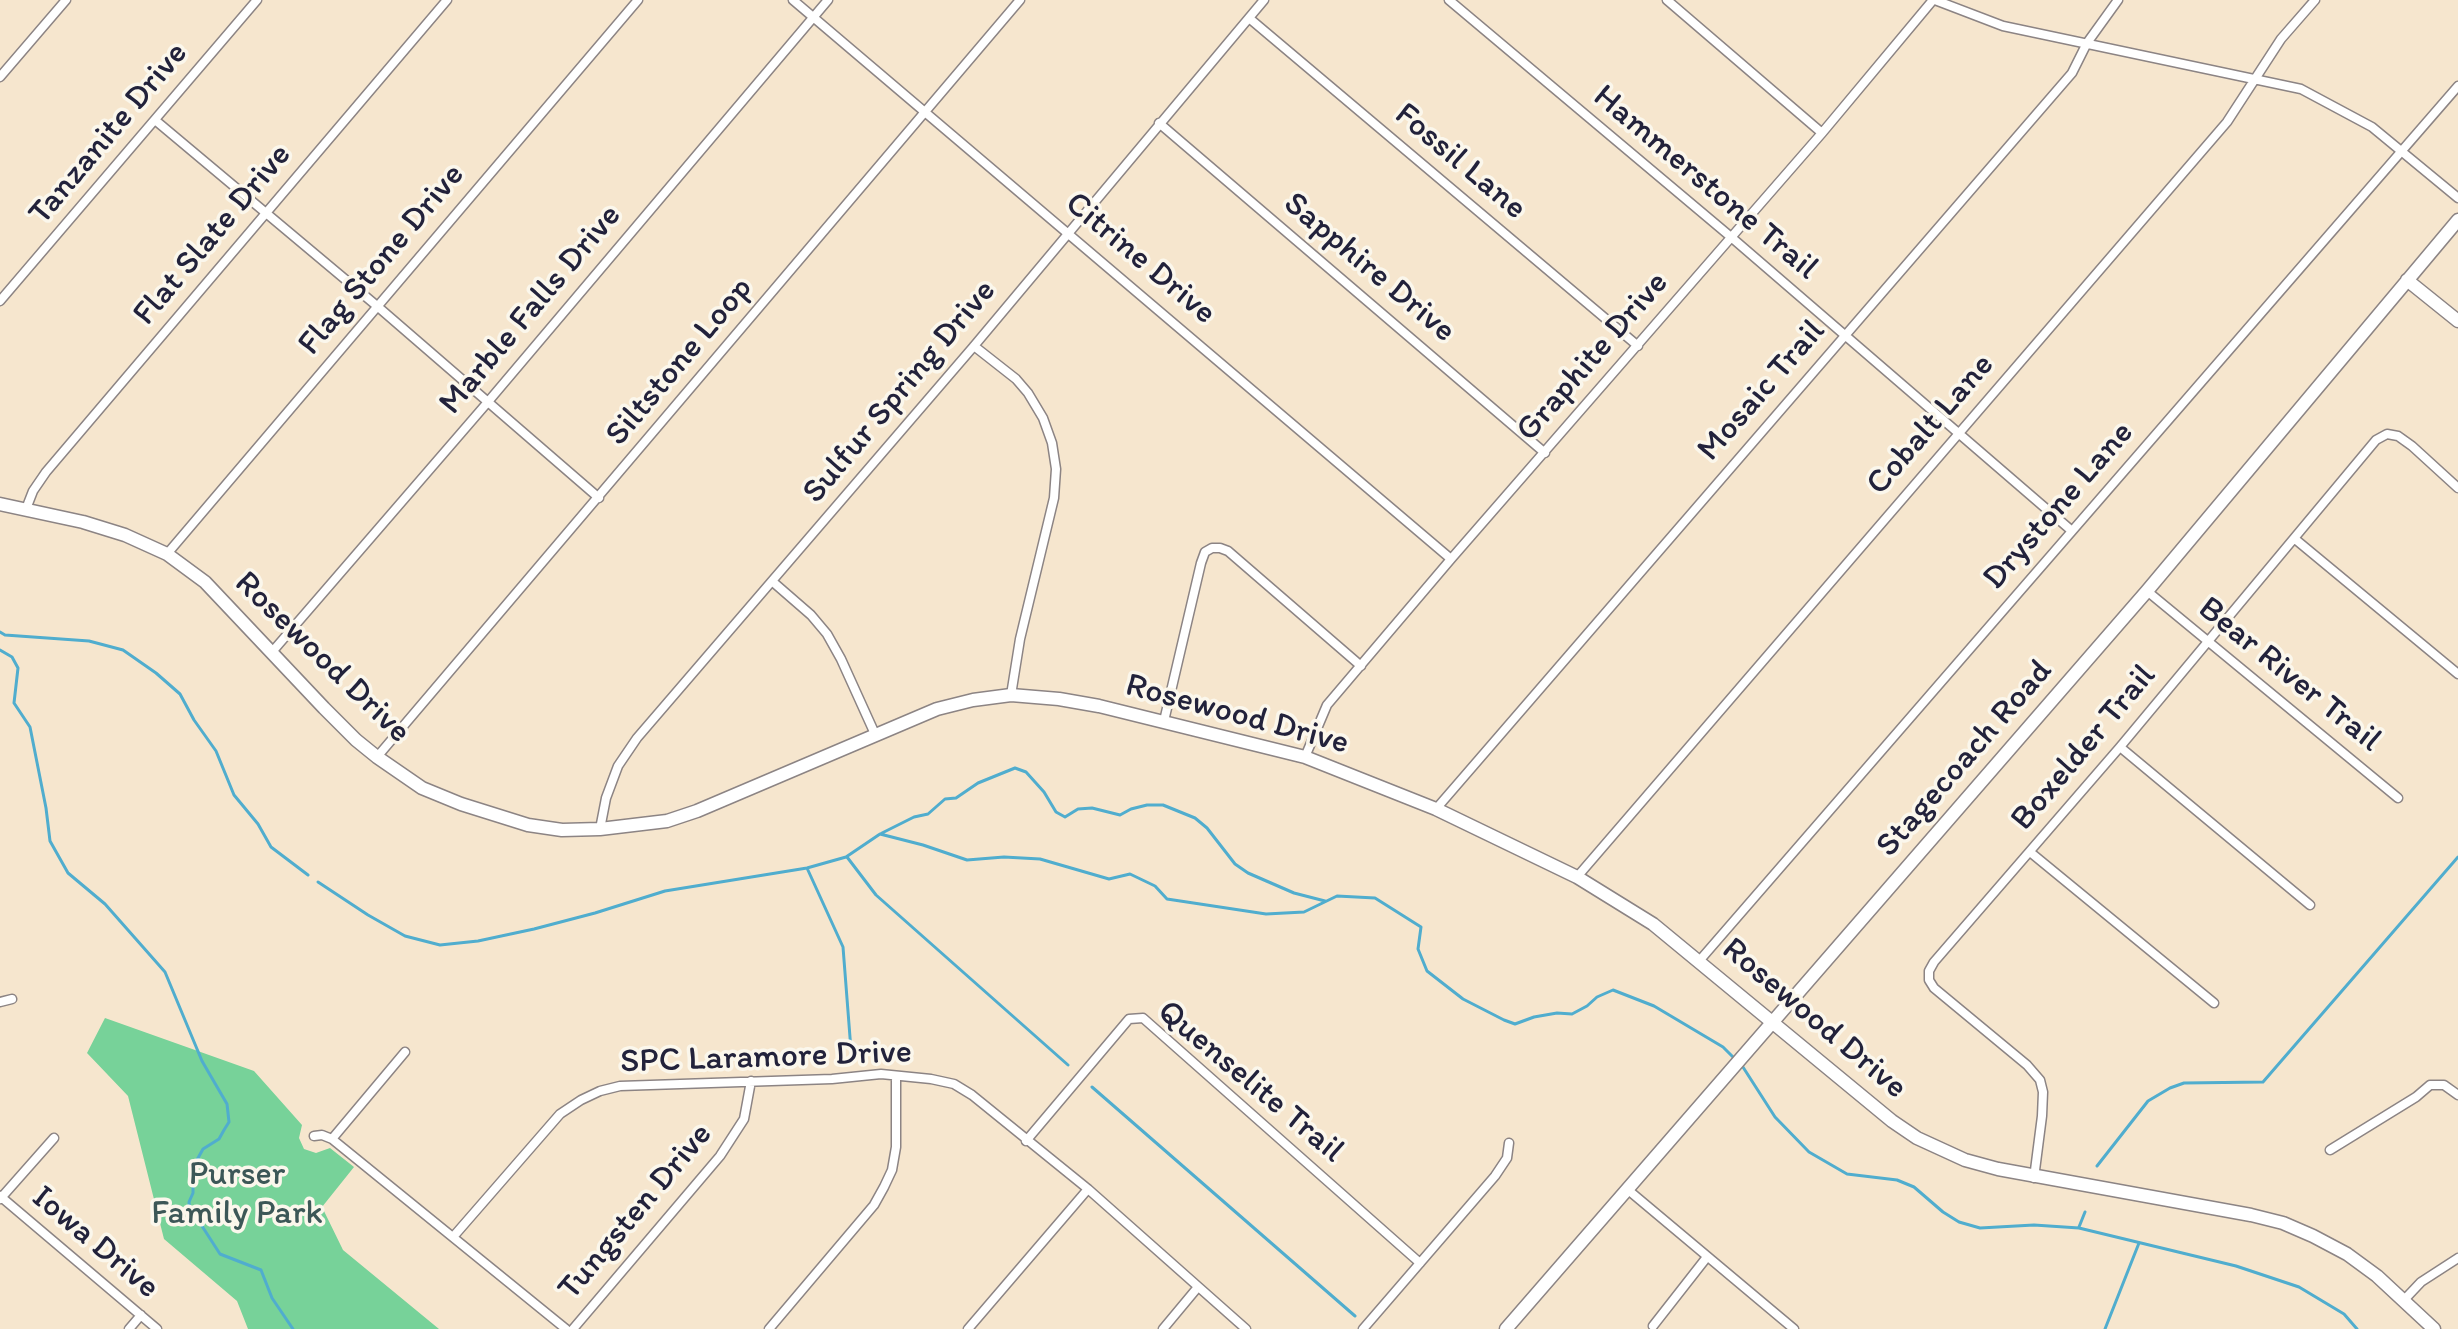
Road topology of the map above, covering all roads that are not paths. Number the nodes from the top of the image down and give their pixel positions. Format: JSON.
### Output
{"nodes":[{"id":1,"x":66,"y":0,"type":"edge"},
{"id":2,"x":257,"y":0,"type":"edge"},
{"id":3,"x":447,"y":0,"type":"edge"},
{"id":4,"x":638,"y":0,"type":"edge"},
{"id":5,"x":793,"y":0,"type":"edge"},
{"id":6,"x":828,"y":0,"type":"edge"},
{"id":7,"x":1020,"y":0,"type":"edge"},
{"id":8,"x":1264,"y":0,"type":"edge"},
{"id":9,"x":1449,"y":0,"type":"edge"},
{"id":10,"x":1667,"y":0,"type":"edge"},
{"id":11,"x":1934,"y":0,"type":"edge"},
{"id":12,"x":2118,"y":0,"type":"edge"},
{"id":13,"x":2315,"y":0,"type":"edge"},
{"id":14,"x":813,"y":17,"type":"junction"},
{"id":15,"x":1249,"y":18,"type":"junction"},
{"id":16,"x":2087,"y":43,"type":"junction"},
{"id":17,"x":0,"y":77,"type":"edge"},
{"id":18,"x":2255,"y":78,"type":"junction"},
{"id":19,"x":2458,"y":86,"type":"edge"},
{"id":20,"x":926,"y":112,"type":"junction"},
{"id":21,"x":155,"y":120,"type":"junction"},
{"id":22,"x":1159,"y":123,"type":"junction"},
{"id":23,"x":1822,"y":133,"type":"junction"},
{"id":24,"x":2401,"y":152,"type":"junction"},
{"id":25,"x":2458,"y":198,"type":"edge"},
{"id":26,"x":266,"y":213,"type":"junction"},
{"id":27,"x":2458,"y":220,"type":"edge"},
{"id":28,"x":1069,"y":232,"type":"junction"},
{"id":29,"x":1731,"y":237,"type":"junction"},
{"id":30,"x":2407,"y":280,"type":"junction"},
{"id":31,"x":0,"y":301,"type":"edge"},
{"id":32,"x":377,"y":306,"type":"junction"},
{"id":33,"x":2458,"y":321,"type":"edge"},
{"id":34,"x":1844,"y":336,"type":"junction"},
{"id":35,"x":974,"y":346,"type":"junction"},
{"id":36,"x":1638,"y":346,"type":"junction"},
{"id":37,"x":487,"y":403,"type":"junction"},
{"id":38,"x":1958,"y":434,"type":"junction"},
{"id":39,"x":1545,"y":453,"type":"junction"},
{"id":40,"x":2458,"y":488,"type":"edge"},
{"id":41,"x":599,"y":498,"type":"junction"},
{"id":42,"x":0,"y":504,"type":"edge"},
{"id":43,"x":26,"y":509,"type":"junction"},
{"id":44,"x":2072,"y":531,"type":"junction"},
{"id":45,"x":2295,"y":539,"type":"junction"},
{"id":46,"x":167,"y":554,"type":"junction"},
{"id":47,"x":1451,"y":559,"type":"junction"},
{"id":48,"x":773,"y":582,"type":"junction"},
{"id":49,"x":2147,"y":591,"type":"junction"},
{"id":50,"x":2207,"y":642,"type":"junction"},
{"id":51,"x":272,"y":652,"type":"junction"},
{"id":52,"x":1361,"y":666,"type":"junction"},
{"id":53,"x":2458,"y":674,"type":"edge"},
{"id":54,"x":1011,"y":695,"type":"junction"},
{"id":55,"x":1164,"y":721,"type":"junction"},
{"id":56,"x":875,"y":734,"type":"junction"},
{"id":57,"x":2120,"y":747,"type":"junction"},
{"id":58,"x":377,"y":757,"type":"junction"},
{"id":59,"x":1305,"y":757,"type":"junction"},
{"id":60,"x":2398,"y":798,"type":"dead end"},
{"id":61,"x":1436,"y":809,"type":"junction"},
{"id":62,"x":600,"y":829,"type":"junction"},
{"id":63,"x":2030,"y":852,"type":"junction"},
{"id":64,"x":1577,"y":877,"type":"junction"},
{"id":65,"x":2310,"y":905,"type":"dead end"},
{"id":66,"x":1700,"y":960,"type":"junction"},
{"id":67,"x":12,"y":999,"type":"dead end"},
{"id":68,"x":0,"y":1002,"type":"edge"},
{"id":69,"x":2214,"y":1003,"type":"dead end"},
{"id":70,"x":1774,"y":1022,"type":"junction"},
{"id":71,"x":405,"y":1052,"type":"dead end"},
{"id":72,"x":896,"y":1076,"type":"junction"},
{"id":73,"x":751,"y":1081,"type":"junction"},
{"id":74,"x":2458,"y":1095,"type":"edge"},
{"id":75,"x":314,"y":1136,"type":"dead end"},
{"id":76,"x":54,"y":1138,"type":"dead end"},
{"id":77,"x":332,"y":1139,"type":"junction"},
{"id":78,"x":1026,"y":1141,"type":"junction"},
{"id":79,"x":1509,"y":1143,"type":"dead end"},
{"id":80,"x":2330,"y":1150,"type":"dead end"},
{"id":81,"x":2034,"y":1178,"type":"junction"},
{"id":82,"x":1088,"y":1189,"type":"junction"},
{"id":83,"x":1627,"y":1189,"type":"junction"},
{"id":84,"x":0,"y":1198,"type":"edge"},
{"id":85,"x":453,"y":1237,"type":"junction"},
{"id":86,"x":1707,"y":1257,"type":"junction"},
{"id":87,"x":2458,"y":1258,"type":"edge"},
{"id":88,"x":1420,"y":1263,"type":"junction"},
{"id":89,"x":1198,"y":1287,"type":"junction"},
{"id":90,"x":2404,"y":1300,"type":"junction"},
{"id":91,"x":141,"y":1315,"type":"junction"},
{"id":92,"x":1653,"y":1326,"type":"dead end"},
{"id":93,"x":129,"y":1329,"type":"edge"},
{"id":94,"x":157,"y":1329,"type":"edge"},
{"id":95,"x":566,"y":1329,"type":"edge"},
{"id":96,"x":573,"y":1329,"type":"edge"},
{"id":97,"x":769,"y":1329,"type":"edge"},
{"id":98,"x":968,"y":1329,"type":"edge"},
{"id":99,"x":1163,"y":1329,"type":"edge"},
{"id":100,"x":1246,"y":1329,"type":"edge"},
{"id":101,"x":1363,"y":1329,"type":"edge"},
{"id":102,"x":1506,"y":1329,"type":"edge"},
{"id":103,"x":1794,"y":1329,"type":"edge"},
{"id":104,"x":2434,"y":1329,"type":"edge"}],
"edges":[{"from":1,"to":17,"type":"street"},
{"from":2,"to":21,"type":"street","name":"Tanzanite Drive"},
{"from":3,"to":26,"type":"street","name":"Flat Slate Drive"},
{"from":4,"to":32,"type":"street","name":"Flag Stone Drive"},
{"from":5,"to":14,"type":"street","name":"Citrine Drive"},
{"from":6,"to":14,"type":"street","name":"Marble Falls Drive"},
{"from":7,"to":20,"type":"street","name":"Siltstone Loop"},
{"from":8,"to":15,"type":"street","name":"Sulfur Spring Drive"},
{"from":9,"to":29,"type":"street","name":"Hammerstone Trail"},
{"from":10,"to":23,"type":"street"},
{"from":11,"to":16,"type":"street"},
{"from":11,"to":23,"type":"street","name":"Graphite Drive"},
{"from":12,"to":16,"type":"street","name":"Mosaic Trail"},
{"from":13,"to":18,"type":"street","name":"Cobalt Lane"},
{"from":14,"to":20,"type":"street","name":"Citrine Drive"},
{"from":14,"to":37,"type":"street","name":"Marble Falls Drive"},
{"from":15,"to":22,"type":"street","name":"Sulfur Spring Drive"},
{"from":15,"to":36,"type":"street","name":"Fossil Lane"},
{"from":16,"to":18,"type":"street"},
{"from":16,"to":34,"type":"street","name":"Mosaic Trail"},
{"from":18,"to":24,"type":"street"},
{"from":18,"to":38,"type":"street","name":"Cobalt Lane"},
{"from":19,"to":24,"type":"street","name":"Drystone Lane"},
{"from":20,"to":28,"type":"street","name":"Citrine Drive"},
{"from":20,"to":41,"type":"street","name":"Siltstone Loop"},
{"from":21,"to":26,"type":"street"},
{"from":21,"to":31,"type":"street","name":"Tanzanite Drive"},
{"from":22,"to":28,"type":"street","name":"Sulfur Spring Drive"},
{"from":22,"to":39,"type":"street","name":"Sapphire Drive"},
{"from":23,"to":29,"type":"street","name":"Graphite Drive"},
{"from":24,"to":25,"type":"street"},
{"from":24,"to":44,"type":"street","name":"Drystone Lane"},
{"from":26,"to":32,"type":"street"},
{"from":26,"to":43,"type":"street","name":"Flat Slate Drive"},
{"from":27,"to":30,"type":"street","name":"Stagecoach Road"},
{"from":28,"to":35,"type":"street","name":"Sulfur Spring Drive"},
{"from":28,"to":47,"type":"street","name":"Citrine Drive"},
{"from":29,"to":34,"type":"street","name":"Hammerstone Trail"},
{"from":29,"to":36,"type":"street","name":"Graphite Drive"},
{"from":30,"to":33,"type":"street"},
{"from":30,"to":49,"type":"street","name":"Stagecoach Road"},
{"from":32,"to":37,"type":"street"},
{"from":32,"to":46,"type":"street","name":"Flag Stone Drive"},
{"from":34,"to":38,"type":"street","name":"Hammerstone Trail"},
{"from":34,"to":61,"type":"street","name":"Mosaic Trail"},
{"from":35,"to":48,"type":"street","name":"Sulfur Spring Drive"},
{"from":35,"to":54,"type":"street"},
{"from":36,"to":39,"type":"street","name":"Graphite Drive"},
{"from":37,"to":41,"type":"street"},
{"from":37,"to":51,"type":"street","name":"Marble Falls Drive"},
{"from":38,"to":44,"type":"street","name":"Hammerstone Trail"},
{"from":38,"to":64,"type":"street","name":"Cobalt Lane"},
{"from":39,"to":47,"type":"street","name":"Graphite Drive"},
{"from":40,"to":45,"type":"street","name":"Boxelder Trail"},
{"from":41,"to":58,"type":"street","name":"Siltstone Loop"},
{"from":42,"to":43,"type":"street","name":"Rosewood Drive"},
{"from":43,"to":46,"type":"street","name":"Rosewood Drive"},
{"from":44,"to":66,"type":"street","name":"Drystone Lane"},
{"from":45,"to":50,"type":"street","name":"Boxelder Trail"},
{"from":45,"to":53,"type":"street"},
{"from":46,"to":51,"type":"street","name":"Rosewood Drive"},
{"from":47,"to":52,"type":"street","name":"Graphite Drive"},
{"from":48,"to":56,"type":"street"},
{"from":48,"to":62,"type":"street","name":"Sulfur Spring Drive"},
{"from":49,"to":50,"type":"street","name":"Bear River Trail"},
{"from":49,"to":70,"type":"street","name":"Stagecoach Road"},
{"from":50,"to":57,"type":"street","name":"Boxelder Trail"},
{"from":50,"to":60,"type":"street","name":"Bear River Trail"},
{"from":51,"to":58,"type":"street","name":"Rosewood Drive"},
{"from":52,"to":55,"type":"street"},
{"from":52,"to":59,"type":"street","name":"Graphite Drive"},
{"from":54,"to":55,"type":"street","name":"Rosewood Drive"},
{"from":54,"to":56,"type":"street","name":"Rosewood Drive"},
{"from":55,"to":59,"type":"street","name":"Rosewood Drive"},
{"from":56,"to":62,"type":"street","name":"Rosewood Drive"},
{"from":57,"to":63,"type":"street","name":"Boxelder Trail"},
{"from":57,"to":65,"type":"street"},
{"from":58,"to":62,"type":"street","name":"Rosewood Drive"},
{"from":59,"to":61,"type":"street","name":"Rosewood Drive"},
{"from":61,"to":64,"type":"street","name":"Rosewood Drive"},
{"from":63,"to":69,"type":"street"},
{"from":63,"to":81,"type":"street","name":"Boxelder Trail"},
{"from":64,"to":66,"type":"street","name":"Rosewood Drive"},
{"from":66,"to":70,"type":"street","name":"Rosewood Drive"},
{"from":67,"to":68,"type":"street"},
{"from":70,"to":81,"type":"street","name":"Rosewood Drive"},
{"from":70,"to":83,"type":"street","name":"Stagecoach Road"},
{"from":71,"to":77,"type":"street"},
{"from":72,"to":73,"type":"street","name":"SPC Laramore Drive"},
{"from":72,"to":78,"type":"street","name":"SPC Laramore Drive"},
{"from":72,"to":97,"type":"street"},
{"from":73,"to":85,"type":"street","name":"SPC Laramore Drive"},
{"from":73,"to":96,"type":"street","name":"Tungsten Drive"},
{"from":74,"to":80,"type":"street"},
{"from":75,"to":77,"type":"street"},
{"from":76,"to":84,"type":"street"},
{"from":77,"to":85,"type":"street"},
{"from":78,"to":82,"type":"street","name":"SPC Laramore Drive"},
{"from":78,"to":88,"type":"street","name":"Quenselite Trail"},
{"from":79,"to":88,"type":"street"},
{"from":81,"to":90,"type":"street","name":"Rosewood Drive"},
{"from":82,"to":89,"type":"street","name":"SPC Laramore Drive"},
{"from":82,"to":98,"type":"street"},
{"from":83,"to":86,"type":"street"},
{"from":83,"to":102,"type":"street","name":"Stagecoach Road"},
{"from":84,"to":91,"type":"street","name":"Iowa Drive"},
{"from":85,"to":95,"type":"street"},
{"from":86,"to":92,"type":"street"},
{"from":86,"to":103,"type":"street"},
{"from":87,"to":90,"type":"street"},
{"from":88,"to":101,"type":"street"},
{"from":89,"to":99,"type":"street"},
{"from":89,"to":100,"type":"street","name":"SPC Laramore Drive"},
{"from":90,"to":104,"type":"street","name":"Rosewood Drive"},
{"from":91,"to":93,"type":"street"},
{"from":91,"to":94,"type":"street","name":"Iowa Drive"}]}
